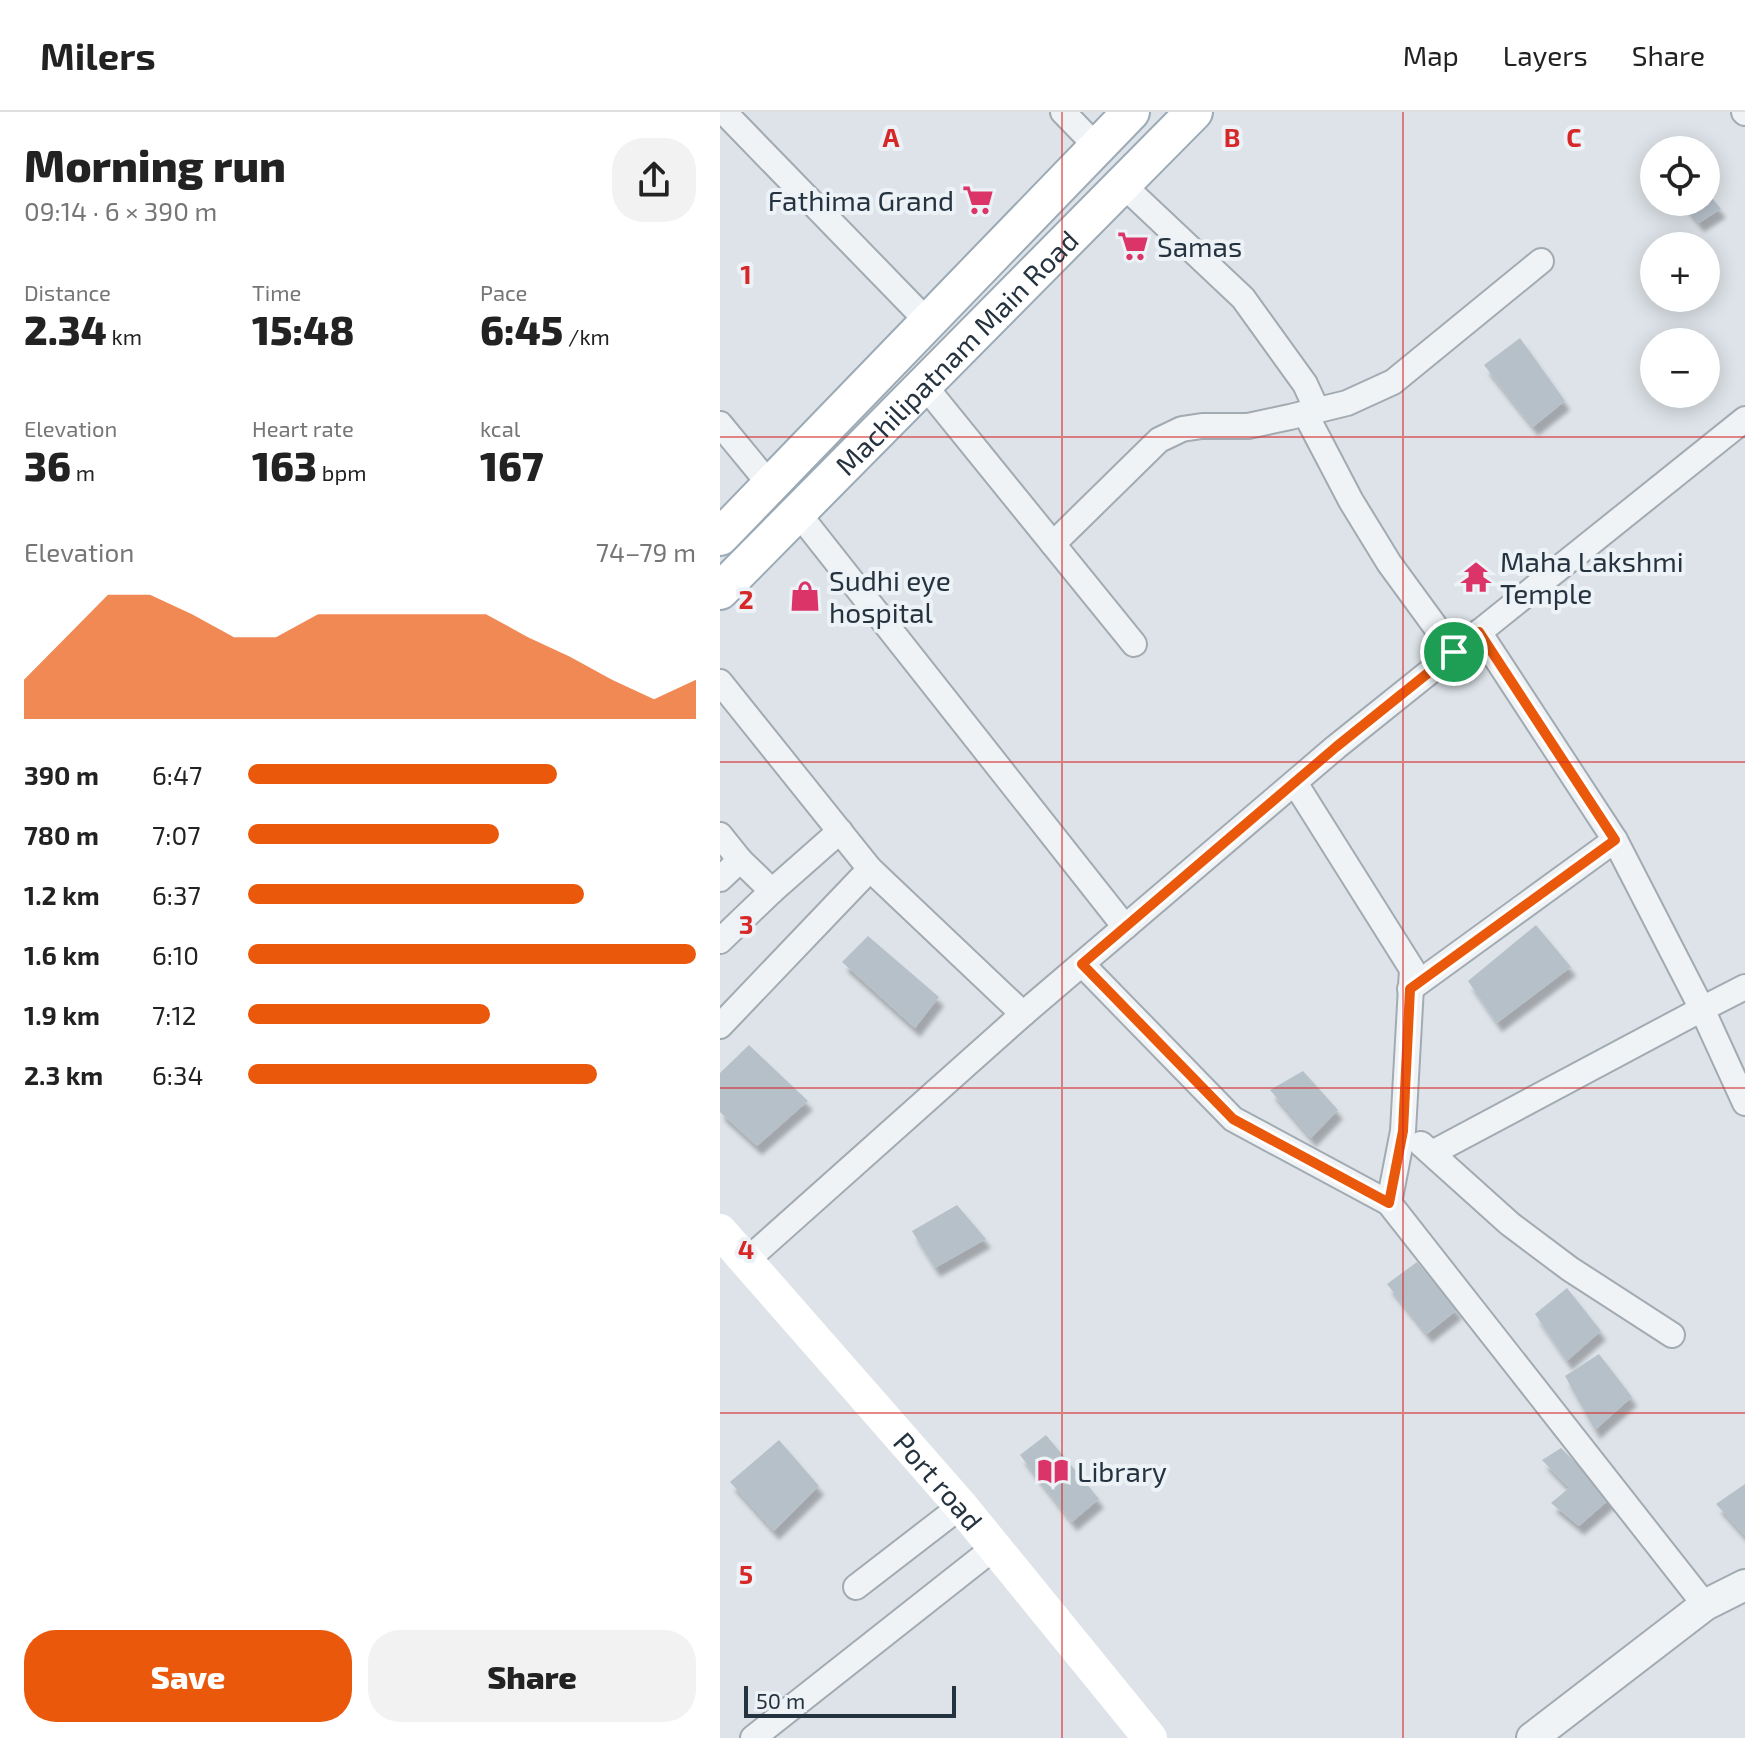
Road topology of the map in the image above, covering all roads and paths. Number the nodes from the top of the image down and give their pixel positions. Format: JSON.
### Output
{"nodes":[{"id":1,"x":724,"y":112,"type":"edge"},
{"id":2,"x":1063,"y":112,"type":"edge"},
{"id":3,"x":1131,"y":112,"type":"edge"},
{"id":4,"x":1194,"y":112,"type":"edge"},
{"id":5,"x":1097,"y":147,"type":"junction"},
{"id":6,"x":1122,"y":184,"type":"junction"},
{"id":7,"x":1541,"y":261,"type":"dead end"},
{"id":8,"x":928,"y":322,"type":"junction"},
{"id":9,"x":924,"y":385,"type":"junction"},
{"id":10,"x":1311,"y":412,"type":"junction"},
{"id":11,"x":1745,"y":419,"type":"edge"},
{"id":12,"x":720,"y":424,"type":"edge"},
{"id":13,"x":771,"y":486,"type":"junction"},
{"id":14,"x":798,"y":513,"type":"junction"},
{"id":15,"x":720,"y":537,"type":"edge"},
{"id":16,"x":1053,"y":544,"type":"junction"},
{"id":17,"x":720,"y":591,"type":"edge"},
{"id":18,"x":1479,"y":632,"type":"junction"},
{"id":19,"x":1134,"y":644,"type":"dead end"},
{"id":20,"x":1454,"y":652,"type":"junction"},
{"id":21,"x":720,"y":682,"type":"edge"},
{"id":22,"x":1295,"y":783,"type":"junction"},
{"id":23,"x":840,"y":831,"type":"junction"},
{"id":24,"x":720,"y":835,"type":"edge"},
{"id":25,"x":1615,"y":840,"type":"junction"},
{"id":26,"x":740,"y":860,"type":"junction"},
{"id":27,"x":870,"y":869,"type":"junction"},
{"id":28,"x":720,"y":879,"type":"edge"},
{"id":29,"x":772,"y":891,"type":"junction"},
{"id":30,"x":1125,"y":927,"type":"junction"},
{"id":31,"x":720,"y":941,"type":"edge"},
{"id":32,"x":1082,"y":964,"type":"junction"},
{"id":33,"x":1745,"y":987,"type":"edge"},
{"id":34,"x":1410,"y":989,"type":"junction"},
{"id":35,"x":1702,"y":1009,"type":"junction"},
{"id":36,"x":1023,"y":1014,"type":"junction"},
{"id":37,"x":720,"y":1026,"type":"edge"},
{"id":38,"x":1745,"y":1103,"type":"edge"},
{"id":39,"x":1403,"y":1131,"type":"junction"},
{"id":40,"x":1432,"y":1153,"type":"junction"},
{"id":41,"x":1389,"y":1203,"type":"junction"},
{"id":42,"x":720,"y":1231,"type":"edge"},
{"id":43,"x":745,"y":1262,"type":"junction"},
{"id":44,"x":1672,"y":1335,"type":"dead end"},
{"id":45,"x":961,"y":1506,"type":"junction"},
{"id":46,"x":995,"y":1547,"type":"junction"},
{"id":47,"x":1745,"y":1585,"type":"edge"},
{"id":48,"x":856,"y":1587,"type":"dead end"},
{"id":49,"x":1705,"y":1605,"type":"junction"},
{"id":50,"x":753,"y":1738,"type":"edge"},
{"id":51,"x":1150,"y":1738,"type":"edge"},
{"id":52,"x":1532,"y":1738,"type":"edge"}],
"edges":[{"from":1,"to":8,"type":"street"},
{"from":2,"to":5,"type":"street"},
{"from":3,"to":5,"type":"main road","name":"Machilipatnam Main Road"},
{"from":4,"to":6,"type":"main road","name":"Machilipatnam Main Road"},
{"from":5,"to":8,"type":"main road","name":"Machilipatnam Main Road"},
{"from":6,"to":9,"type":"main road","name":"Machilipatnam Main Road"},
{"from":6,"to":10,"type":"street"},
{"from":7,"to":10,"type":"street"},
{"from":8,"to":13,"type":"main road","name":"Machilipatnam Main Road"},
{"from":9,"to":14,"type":"main road","name":"Machilipatnam Main Road"},
{"from":9,"to":16,"type":"street"},
{"from":10,"to":16,"type":"street"},
{"from":10,"to":20,"type":"street"},
{"from":11,"to":18,"type":"street"},
{"from":12,"to":13,"type":"street"},
{"from":13,"to":15,"type":"main road","name":"Machilipatnam Main Road"},
{"from":14,"to":17,"type":"main road","name":"Machilipatnam Main Road"},
{"from":14,"to":30,"type":"street"},
{"from":16,"to":19,"type":"street"},
{"from":18,"to":20,"type":"street"},
{"from":18,"to":25,"type":"street"},
{"from":20,"to":22,"type":"street"},
{"from":21,"to":23,"type":"street"},
{"from":22,"to":30,"type":"street"},
{"from":22,"to":34,"type":"street"},
{"from":23,"to":27,"type":"street"},
{"from":23,"to":29,"type":"street"},
{"from":24,"to":26,"type":"street"},
{"from":25,"to":34,"type":"street"},
{"from":25,"to":35,"type":"street"},
{"from":26,"to":28,"type":"street"},
{"from":26,"to":29,"type":"street"},
{"from":27,"to":36,"type":"street"},
{"from":27,"to":37,"type":"street"},
{"from":29,"to":31,"type":"street"},
{"from":30,"to":32,"type":"street"},
{"from":32,"to":36,"type":"street"},
{"from":32,"to":41,"type":"street"},
{"from":33,"to":35,"type":"street"},
{"from":34,"to":39,"type":"street"},
{"from":35,"to":38,"type":"street"},
{"from":35,"to":40,"type":"street"},
{"from":36,"to":43,"type":"street"},
{"from":39,"to":40,"type":"street"},
{"from":39,"to":41,"type":"street"},
{"from":40,"to":44,"type":"street"},
{"from":41,"to":49,"type":"street"},
{"from":42,"to":43,"type":"main road","name":"Port road"},
{"from":43,"to":45,"type":"main road","name":"Port road"},
{"from":45,"to":46,"type":"main road","name":"Port road"},
{"from":45,"to":48,"type":"street"},
{"from":46,"to":50,"type":"street"},
{"from":46,"to":51,"type":"main road","name":"Port road"},
{"from":47,"to":49,"type":"street"},
{"from":49,"to":52,"type":"street"}]}
